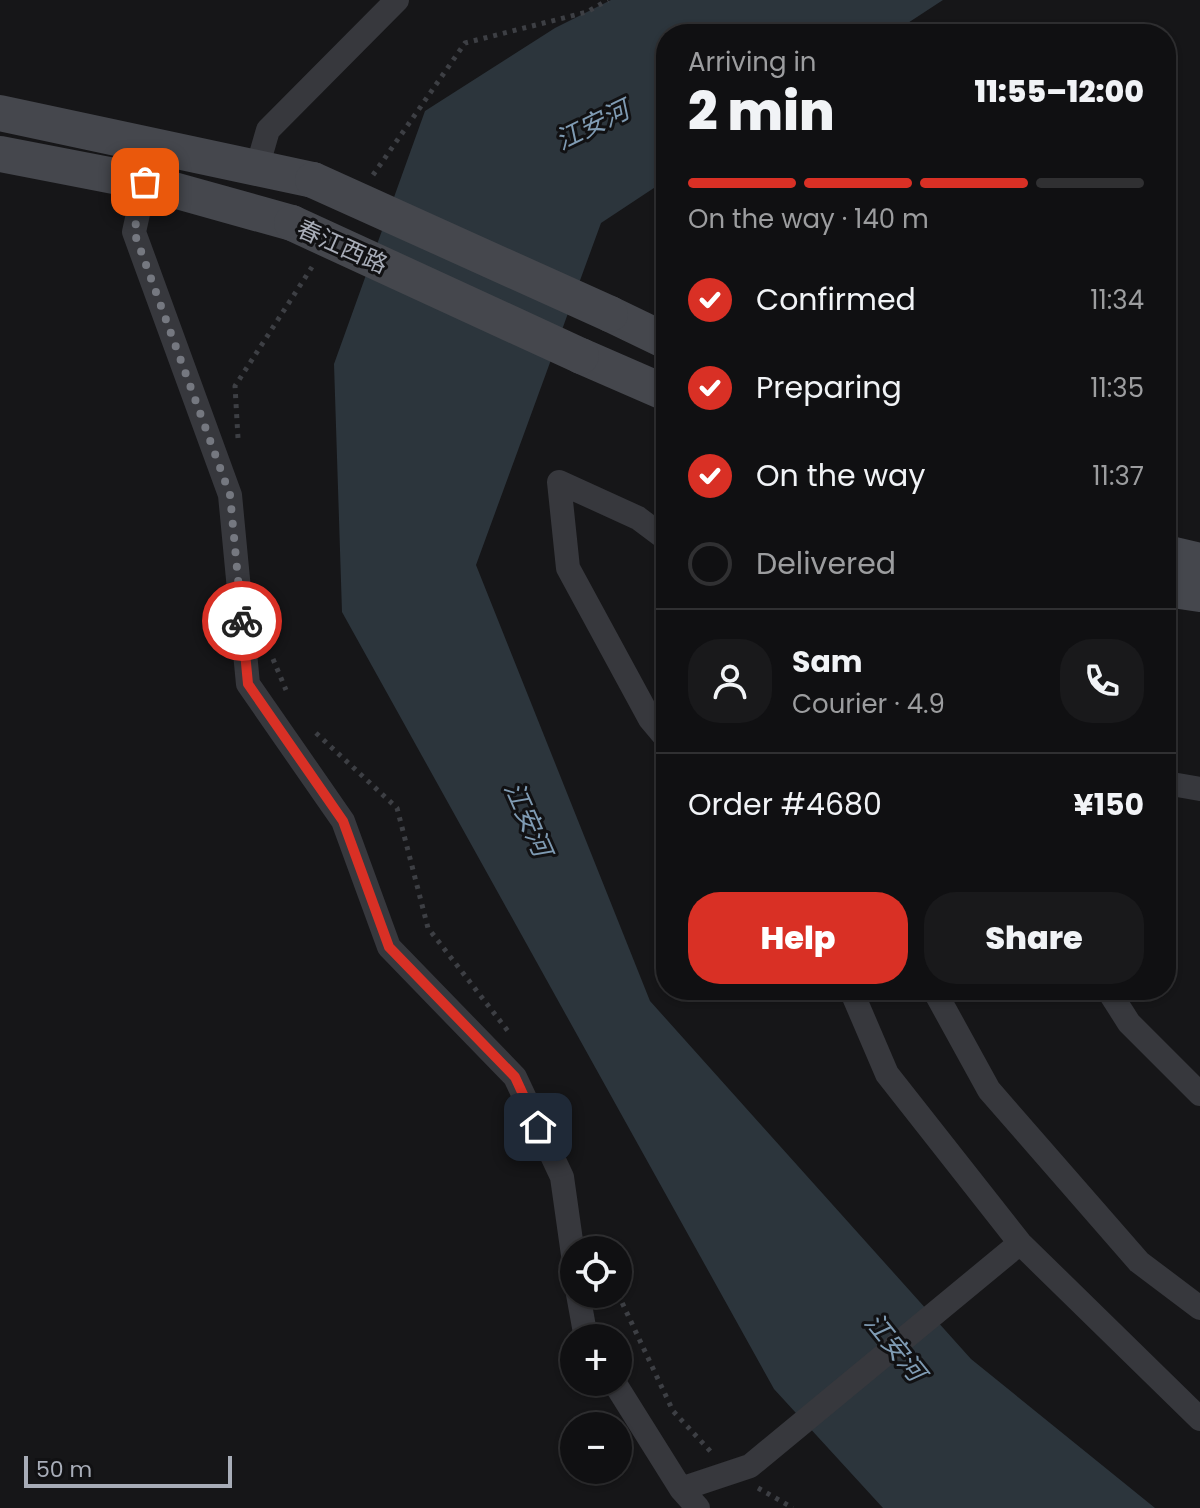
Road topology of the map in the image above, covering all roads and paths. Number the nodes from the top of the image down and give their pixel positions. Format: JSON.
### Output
{"nodes":[{"id":1,"x":397,"y":0,"type":"edge"},
{"id":2,"x":608,"y":0,"type":"edge"},
{"id":3,"x":0,"y":113,"type":"edge"},
{"id":4,"x":0,"y":154,"type":"edge"},
{"id":5,"x":257,"y":168,"type":"junction"},
{"id":6,"x":372,"y":176,"type":"dead end"},
{"id":7,"x":145,"y":182,"type":"junction"},
{"id":8,"x":320,"y":255,"type":"dead end"},
{"id":9,"x":656,"y":336,"type":"edge"},
{"id":10,"x":656,"y":389,"type":"edge"},
{"id":11,"x":239,"y":447,"type":"dead end"},
{"id":12,"x":656,"y":532,"type":"edge"},
{"id":13,"x":1176,"y":555,"type":"edge"},
{"id":14,"x":1200,"y":561,"type":"edge"},
{"id":15,"x":1176,"y":590,"type":"edge"},
{"id":16,"x":1200,"y":594,"type":"edge"},
{"id":17,"x":267,"y":644,"type":"dead end"},
{"id":18,"x":291,"y":701,"type":"dead end"},
{"id":19,"x":308,"y":726,"type":"dead end"},
{"id":20,"x":656,"y":726,"type":"edge"},
{"id":21,"x":1176,"y":785,"type":"edge"},
{"id":22,"x":1200,"y":789,"type":"edge"},
{"id":23,"x":855,"y":1000,"type":"edge"},
{"id":24,"x":940,"y":1000,"type":"edge"},
{"id":25,"x":1114,"y":1000,"type":"edge"},
{"id":26,"x":515,"y":1043,"type":"dead end"},
{"id":27,"x":1200,"y":1094,"type":"edge"},
{"id":28,"x":570,"y":1236,"type":"edge"},
{"id":29,"x":1020,"y":1243,"type":"junction"},
{"id":30,"x":625,"y":1308,"type":"edge"},
{"id":31,"x":1200,"y":1308,"type":"edge"},
{"id":32,"x":623,"y":1396,"type":"edge"},
{"id":33,"x":1200,"y":1419,"type":"edge"},
{"id":34,"x":740,"y":1469,"type":"junction"},
{"id":35,"x":681,"y":1489,"type":"junction"},
{"id":36,"x":698,"y":1508,"type":"edge"},
{"id":37,"x":793,"y":1508,"type":"edge"}],
"edges":[{"from":1,"to":5,"type":"street"},
{"from":2,"to":6,"type":"path"},
{"from":3,"to":5,"type":"main road","name":"春江西路"},
{"from":4,"to":7,"type":"main road","name":"春江西路"},
{"from":5,"to":9,"type":"main road","name":"春江西路","bridge":true},
{"from":7,"to":10,"type":"main road","name":"春江西路","bridge":true},
{"from":7,"to":28,"type":"street"},
{"from":8,"to":11,"type":"path"},
{"from":12,"to":20,"type":"street"},
{"from":13,"to":14,"type":"main road"},
{"from":15,"to":16,"type":"main road"},
{"from":17,"to":18,"type":"path"},
{"from":19,"to":26,"type":"path"},
{"from":21,"to":22,"type":"street"},
{"from":23,"to":29,"type":"street"},
{"from":24,"to":31,"type":"street"},
{"from":25,"to":27,"type":"street"},
{"from":29,"to":33,"type":"street"},
{"from":29,"to":34,"type":"street"},
{"from":30,"to":34,"type":"path"},
{"from":32,"to":35,"type":"street"},
{"from":34,"to":35,"type":"street"},
{"from":34,"to":37,"type":"path"},
{"from":35,"to":36,"type":"street"}]}
